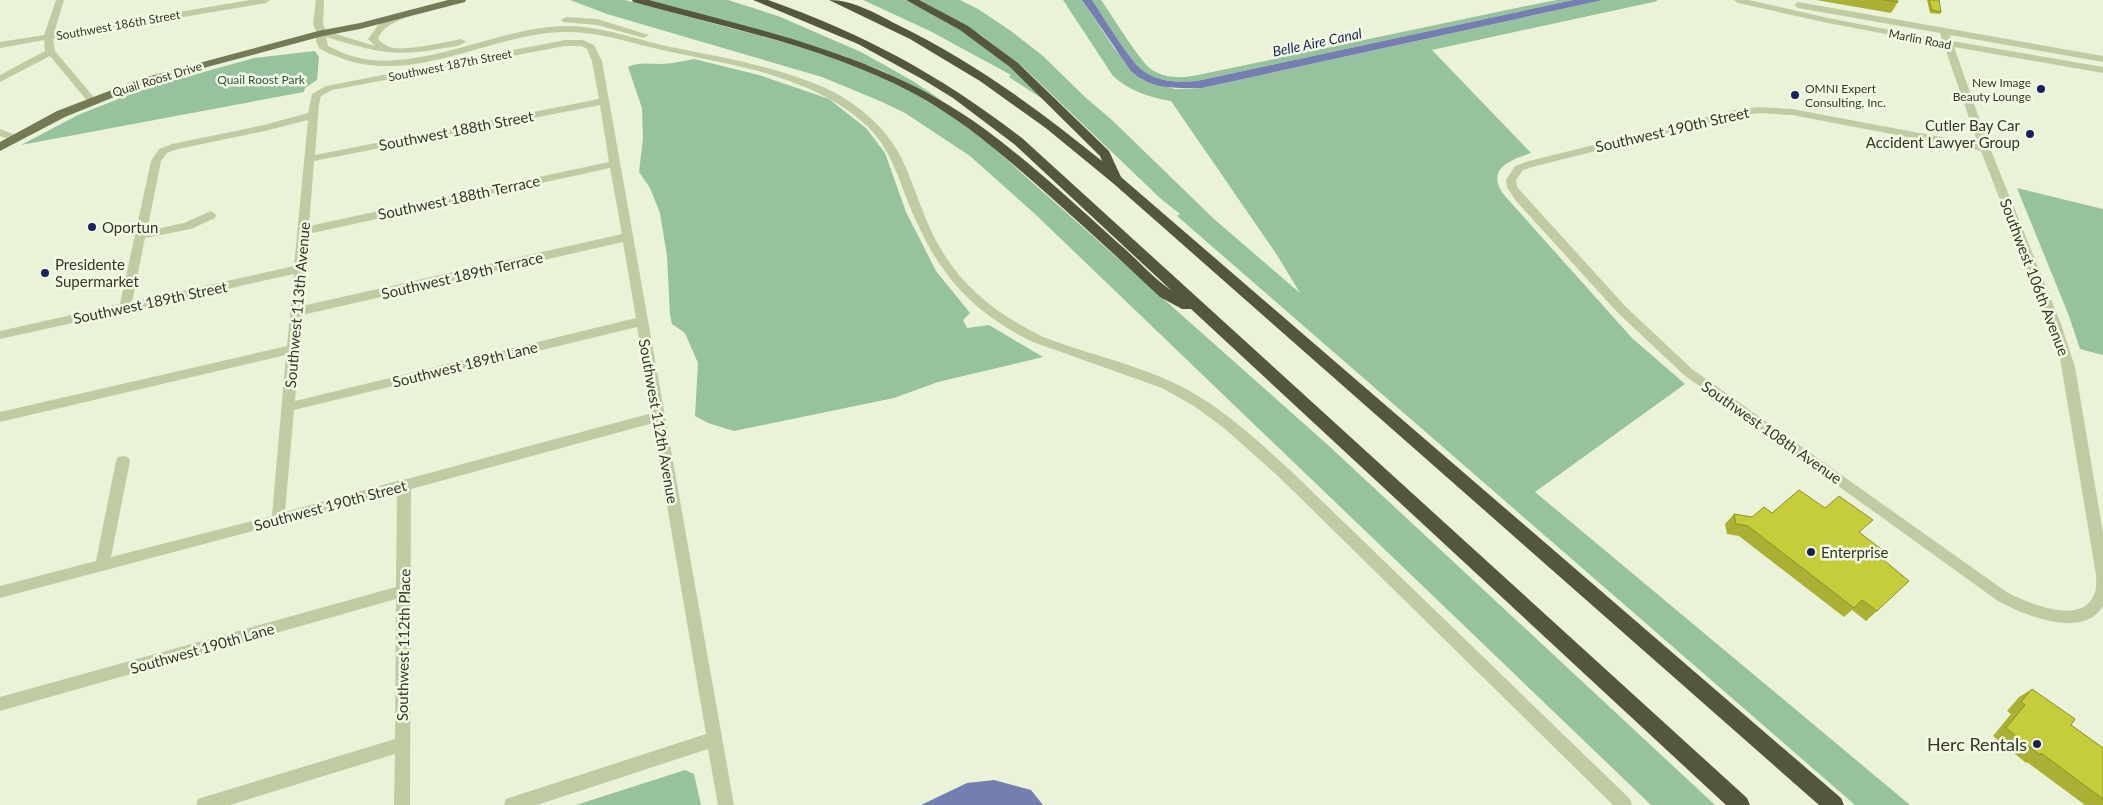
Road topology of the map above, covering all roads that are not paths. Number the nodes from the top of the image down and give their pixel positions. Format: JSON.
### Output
{"nodes":[{"id":1,"x":60,"y":0,"type":"edge"},
{"id":2,"x":266,"y":0,"type":"edge"},
{"id":3,"x":320,"y":0,"type":"edge"},
{"id":4,"x":426,"y":0,"type":"edge"},
{"id":5,"x":461,"y":0,"type":"edge"},
{"id":6,"x":637,"y":0,"type":"edge"},
{"id":7,"x":758,"y":0,"type":"edge"},
{"id":8,"x":779,"y":0,"type":"edge"},
{"id":9,"x":829,"y":0,"type":"edge"},
{"id":10,"x":911,"y":0,"type":"edge"},
{"id":11,"x":1738,"y":0,"type":"edge"},
{"id":12,"x":1769,"y":0,"type":"edge"},
{"id":13,"x":450,"y":2,"type":"edge"},
{"id":14,"x":839,"y":2,"type":"edge"},
{"id":15,"x":408,"y":14,"type":"junction"},
{"id":16,"x":827,"y":24,"type":"junction"},
{"id":17,"x":1944,"y":31,"type":"junction"},
{"id":18,"x":322,"y":33,"type":"junction"},
{"id":19,"x":506,"y":34,"type":"junction"},
{"id":20,"x":49,"y":37,"type":"junction"},
{"id":21,"x":583,"y":43,"type":"joint"},
{"id":22,"x":1948,"y":44,"type":"junction"},
{"id":23,"x":0,"y":45,"type":"edge"},
{"id":24,"x":395,"y":50,"type":"junction"},
{"id":25,"x":51,"y":52,"type":"junction"},
{"id":26,"x":511,"y":54,"type":"junction"},
{"id":27,"x":2084,"y":56,"type":"junction"},
{"id":28,"x":2103,"y":59,"type":"edge"},
{"id":29,"x":2089,"y":68,"type":"junction"},
{"id":30,"x":2103,"y":70,"type":"edge"},
{"id":31,"x":0,"y":80,"type":"edge"},
{"id":32,"x":318,"y":92,"type":"joint"},
{"id":33,"x":92,"y":101,"type":"junction"},
{"id":34,"x":603,"y":101,"type":"junction"},
{"id":35,"x":313,"y":116,"type":"junction"},
{"id":36,"x":0,"y":132,"type":"edge"},
{"id":37,"x":14,"y":138,"type":"junction"},
{"id":38,"x":0,"y":147,"type":"edge"},
{"id":39,"x":1986,"y":149,"type":"junction"},
{"id":40,"x":309,"y":159,"type":"junction"},
{"id":41,"x":615,"y":164,"type":"junction"},
{"id":42,"x":1512,"y":176,"type":"joint"},
{"id":43,"x":1118,"y":181,"type":"junction"},
{"id":44,"x":211,"y":214,"type":"dead end"},
{"id":45,"x":303,"y":231,"type":"junction"},
{"id":46,"x":139,"y":236,"type":"junction"},
{"id":47,"x":627,"y":237,"type":"junction"},
{"id":48,"x":300,"y":269,"type":"junction"},
{"id":49,"x":125,"y":308,"type":"junction"},
{"id":50,"x":296,"y":312,"type":"junction"},
{"id":51,"x":1207,"y":316,"type":"junction"},
{"id":52,"x":642,"y":321,"type":"junction"},
{"id":53,"x":0,"y":335,"type":"edge"},
{"id":54,"x":293,"y":349,"type":"junction"},
{"id":55,"x":288,"y":407,"type":"junction"},
{"id":56,"x":659,"y":416,"type":"junction"},
{"id":57,"x":0,"y":418,"type":"edge"},
{"id":58,"x":123,"y":461,"type":"dead end"},
{"id":59,"x":404,"y":484,"type":"junction"},
{"id":60,"x":278,"y":520,"type":"junction"},
{"id":61,"x":102,"y":566,"type":"junction"},
{"id":62,"x":403,"y":591,"type":"junction"},
{"id":63,"x":0,"y":592,"type":"edge"},
{"id":64,"x":2084,"y":613,"type":"joint"},
{"id":65,"x":0,"y":704,"type":"edge"},
{"id":66,"x":715,"y":739,"type":"junction"},
{"id":67,"x":402,"y":744,"type":"junction"},
{"id":68,"x":204,"y":805,"type":"edge"},
{"id":69,"x":402,"y":805,"type":"edge"},
{"id":70,"x":512,"y":805,"type":"edge"},
{"id":71,"x":726,"y":805,"type":"edge"},
{"id":72,"x":1624,"y":805,"type":"edge"},
{"id":73,"x":1740,"y":805,"type":"edge"},
{"id":74,"x":1834,"y":805,"type":"edge"}],
"edges":[{"from":1,"to":20,"type":"street"},
{"from":2,"to":20,"type":"street","name":"Southwest 186th Street"},
{"from":3,"to":18,"type":"street"},
{"from":4,"to":18,"type":"main road","name":"Quail Roost Drive"},
{"from":5,"to":13,"type":"main road","name":"Quail Roost Drive"},
{"from":6,"to":51,"type":"highway"},
{"from":7,"to":16,"type":"highway"},
{"from":8,"to":16,"type":"highway"},
{"from":9,"to":14,"type":"highway"},
{"from":10,"to":43,"type":"highway"},
{"from":11,"to":22,"type":"street","name":"Marlin Road"},
{"from":12,"to":17,"type":"street","name":"Marlin Road"},
{"from":13,"to":15,"type":"main road","name":"Quail Roost Drive"},
{"from":14,"to":43,"type":"highway"},
{"from":15,"to":18,"type":"main road","name":"Quail Roost Drive"},
{"from":15,"to":24,"type":"street"},
{"from":16,"to":51,"type":"highway"},
{"from":17,"to":22,"type":"street","name":"Southwest 106th Avenue"},
{"from":17,"to":27,"type":"street","name":"Marlin Road"},
{"from":18,"to":19,"type":"street"},
{"from":18,"to":24,"type":"street"},
{"from":18,"to":33,"type":"main road","name":"Quail Roost Drive"},
{"from":19,"to":24,"type":"street"},
{"from":19,"to":26,"type":"street"},
{"from":19,"to":72,"type":"street"},
{"from":20,"to":23,"type":"street","name":"Southwest 186th Street"},
{"from":20,"to":25,"type":"street"},
{"from":21,"to":26,"type":"street","name":"Southwest 187th Street"},
{"from":21,"to":34,"type":"street","name":"Southwest 112th Avenue"},
{"from":22,"to":29,"type":"street","name":"Marlin Road"},
{"from":22,"to":39,"type":"street","name":"Southwest 106th Avenue"},
{"from":25,"to":31,"type":"street"},
{"from":25,"to":33,"type":"street"},
{"from":26,"to":32,"type":"street","name":"Southwest 187th Street"},
{"from":27,"to":28,"type":"street","name":"Marlin Road"},
{"from":27,"to":29,"type":"street"},
{"from":29,"to":30,"type":"street","name":"Marlin Road"},
{"from":32,"to":35,"type":"street","name":"Southwest 113th Avenue"},
{"from":33,"to":37,"type":"main road","name":"Quail Roost Drive"},
{"from":34,"to":40,"type":"street","name":"Southwest 188th Street"},
{"from":34,"to":41,"type":"street","name":"Southwest 112th Avenue"},
{"from":35,"to":40,"type":"street","name":"Southwest 113th Avenue"},
{"from":35,"to":46,"type":"street"},
{"from":36,"to":37,"type":"street"},
{"from":37,"to":38,"type":"main road","name":"Quail Roost Drive"},
{"from":39,"to":42,"type":"street","name":"Southwest 190th Street"},
{"from":39,"to":64,"type":"street","name":"Southwest 106th Avenue"},
{"from":40,"to":45,"type":"street","name":"Southwest 113th Avenue"},
{"from":41,"to":45,"type":"street","name":"Southwest 188th Terrace"},
{"from":41,"to":47,"type":"street","name":"Southwest 112th Avenue"},
{"from":42,"to":64,"type":"street","name":"Southwest 108th Avenue"},
{"from":43,"to":74,"type":"highway"},
{"from":44,"to":46,"type":"street"},
{"from":45,"to":48,"type":"street","name":"Southwest 113th Avenue"},
{"from":46,"to":49,"type":"street"},
{"from":47,"to":50,"type":"street","name":"Southwest 189th Terrace"},
{"from":47,"to":52,"type":"street","name":"Southwest 112th Avenue"},
{"from":48,"to":49,"type":"street","name":"Southwest 189th Street"},
{"from":48,"to":50,"type":"street","name":"Southwest 113th Avenue"},
{"from":49,"to":53,"type":"street","name":"Southwest 189th Street"},
{"from":50,"to":54,"type":"street","name":"Southwest 113th Avenue"},
{"from":51,"to":73,"type":"highway"},
{"from":52,"to":55,"type":"street","name":"Southwest 189th Lane"},
{"from":52,"to":56,"type":"street","name":"Southwest 112th Avenue"},
{"from":54,"to":55,"type":"street","name":"Southwest 113th Avenue"},
{"from":54,"to":57,"type":"street"},
{"from":55,"to":60,"type":"street","name":"Southwest 113th Avenue"},
{"from":56,"to":59,"type":"street","name":"Southwest 190th Street"},
{"from":56,"to":66,"type":"street","name":"Southwest 112th Avenue"},
{"from":58,"to":61,"type":"street"},
{"from":59,"to":60,"type":"street","name":"Southwest 190th Street"},
{"from":59,"to":62,"type":"street","name":"Southwest 112th Place"},
{"from":60,"to":61,"type":"street","name":"Southwest 190th Street"},
{"from":61,"to":63,"type":"street","name":"Southwest 190th Street"},
{"from":62,"to":65,"type":"street","name":"Southwest 190th Lane"},
{"from":62,"to":67,"type":"street","name":"Southwest 112th Place"},
{"from":66,"to":70,"type":"street"},
{"from":66,"to":71,"type":"street","name":"Southwest 112th Avenue"},
{"from":67,"to":68,"type":"street"},
{"from":67,"to":69,"type":"street","name":"Southwest 112th Place"}]}
